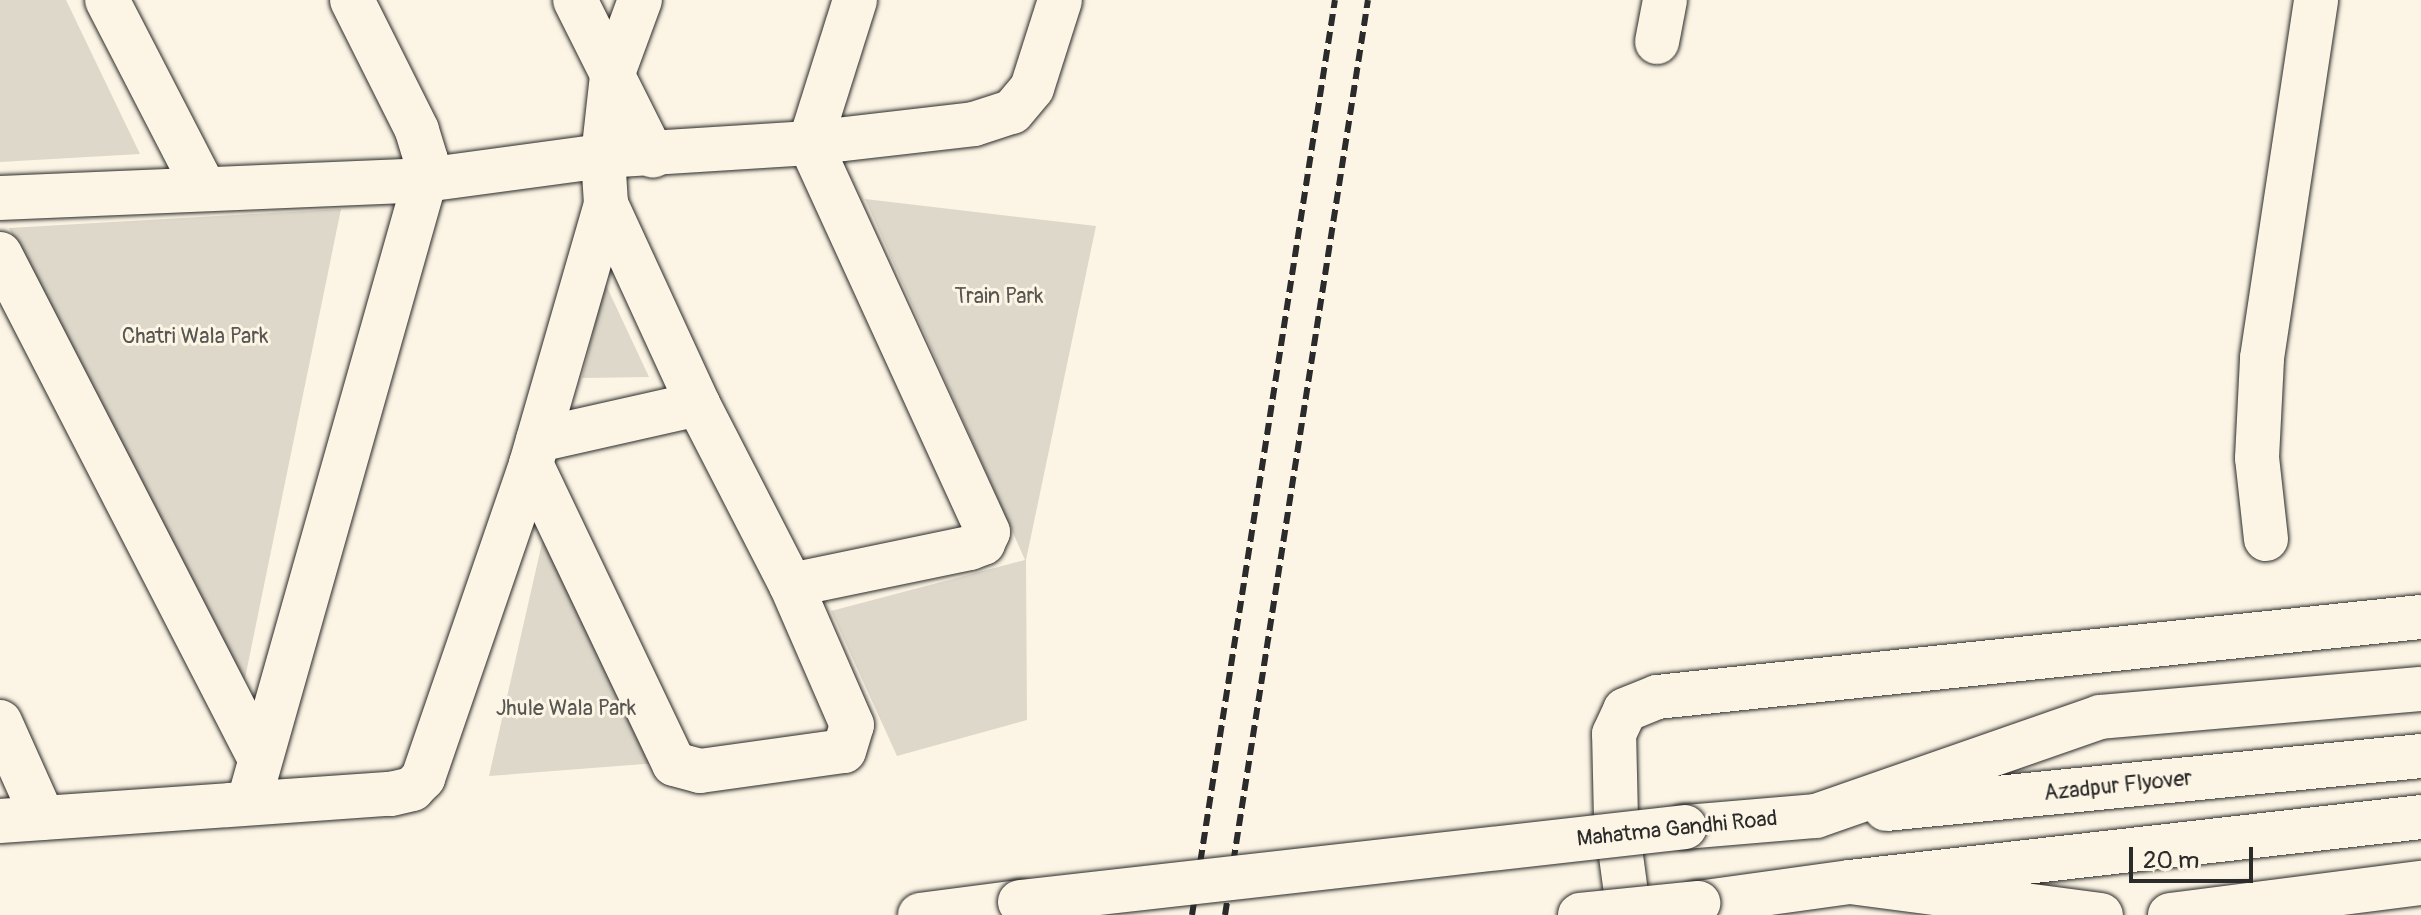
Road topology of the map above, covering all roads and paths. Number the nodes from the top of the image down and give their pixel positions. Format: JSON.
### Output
{"nodes":[{"id":1,"x":107,"y":0,"type":"edge"},
{"id":2,"x":352,"y":0,"type":"edge"},
{"id":3,"x":575,"y":0,"type":"edge"},
{"id":4,"x":640,"y":0,"type":"edge"},
{"id":5,"x":855,"y":0,"type":"edge"},
{"id":6,"x":1060,"y":0,"type":"edge"},
{"id":7,"x":1665,"y":0,"type":"edge"},
{"id":8,"x":2316,"y":0,"type":"edge"},
{"id":9,"x":1657,"y":42,"type":"dead end"},
{"id":10,"x":612,"y":76,"type":"junction"},
{"id":11,"x":810,"y":143,"type":"junction"},
{"id":12,"x":603,"y":156,"type":"junction"},
{"id":13,"x":653,"y":156,"type":"junction"},
{"id":14,"x":425,"y":180,"type":"junction"},
{"id":15,"x":203,"y":186,"type":"junction"},
{"id":16,"x":0,"y":198,"type":"edge"},
{"id":17,"x":606,"y":204,"type":"junction"},
{"id":18,"x":0,"y":254,"type":"edge"},
{"id":19,"x":698,"y":404,"type":"junction"},
{"id":20,"x":535,"y":452,"type":"junction"},
{"id":21,"x":2266,"y":539,"type":"dead end"},
{"id":22,"x":791,"y":585,"type":"junction"},
{"id":23,"x":2421,"y":617,"type":"edge"},
{"id":24,"x":2421,"y":689,"type":"edge"},
{"id":25,"x":0,"y":722,"type":"edge"},
{"id":26,"x":2421,"y":756,"type":"edge"},
{"id":27,"x":260,"y":759,"type":"junction"},
{"id":28,"x":249,"y":801,"type":"junction"},
{"id":29,"x":1816,"y":816,"type":"junction"},
{"id":30,"x":2421,"y":817,"type":"edge"},
{"id":31,"x":43,"y":818,"type":"junction"},
{"id":32,"x":0,"y":821,"type":"edge"},
{"id":33,"x":1850,"y":882,"type":"junction"},
{"id":34,"x":2421,"y":883,"type":"edge"},
{"id":35,"x":920,"y":915,"type":"edge"},
{"id":36,"x":1580,"y":915,"type":"edge"},
{"id":37,"x":1629,"y":915,"type":"edge"},
{"id":38,"x":2101,"y":915,"type":"edge"},
{"id":39,"x":2170,"y":915,"type":"edge"}],
"edges":[{"from":1,"to":15,"type":"street"},
{"from":2,"to":14,"type":"street"},
{"from":3,"to":10,"type":"street"},
{"from":4,"to":10,"type":"street"},
{"from":5,"to":11,"type":"street"},
{"from":6,"to":11,"type":"street"},
{"from":7,"to":9,"type":"street"},
{"from":8,"to":21,"type":"street"},
{"from":10,"to":12,"type":"street"},
{"from":10,"to":13,"type":"street"},
{"from":11,"to":13,"type":"street"},
{"from":11,"to":22,"type":"street"},
{"from":12,"to":13,"type":"street"},
{"from":12,"to":14,"type":"street"},
{"from":12,"to":17,"type":"street"},
{"from":14,"to":15,"type":"street"},
{"from":14,"to":27,"type":"street"},
{"from":15,"to":16,"type":"street"},
{"from":17,"to":19,"type":"street"},
{"from":17,"to":20,"type":"street"},
{"from":18,"to":27,"type":"street"},
{"from":19,"to":20,"type":"street"},
{"from":19,"to":22,"type":"street"},
{"from":20,"to":22,"type":"street"},
{"from":20,"to":28,"type":"street"},
{"from":23,"to":37,"type":"street"},
{"from":24,"to":29,"type":"street","name":"Mahatma Gandhi Road"},
{"from":25,"to":31,"type":"street"},
{"from":26,"to":29,"type":"street","name":"Azadpur Flyover"},
{"from":27,"to":28,"type":"street"},
{"from":28,"to":31,"type":"street"},
{"from":29,"to":35,"type":"street","name":"Mahatma Gandhi Road","bridge":true},
{"from":30,"to":33,"type":"street"},
{"from":31,"to":32,"type":"street"},
{"from":33,"to":36,"type":"street","bridge":true},
{"from":33,"to":38,"type":"street"},
{"from":34,"to":39,"type":"street"}]}
